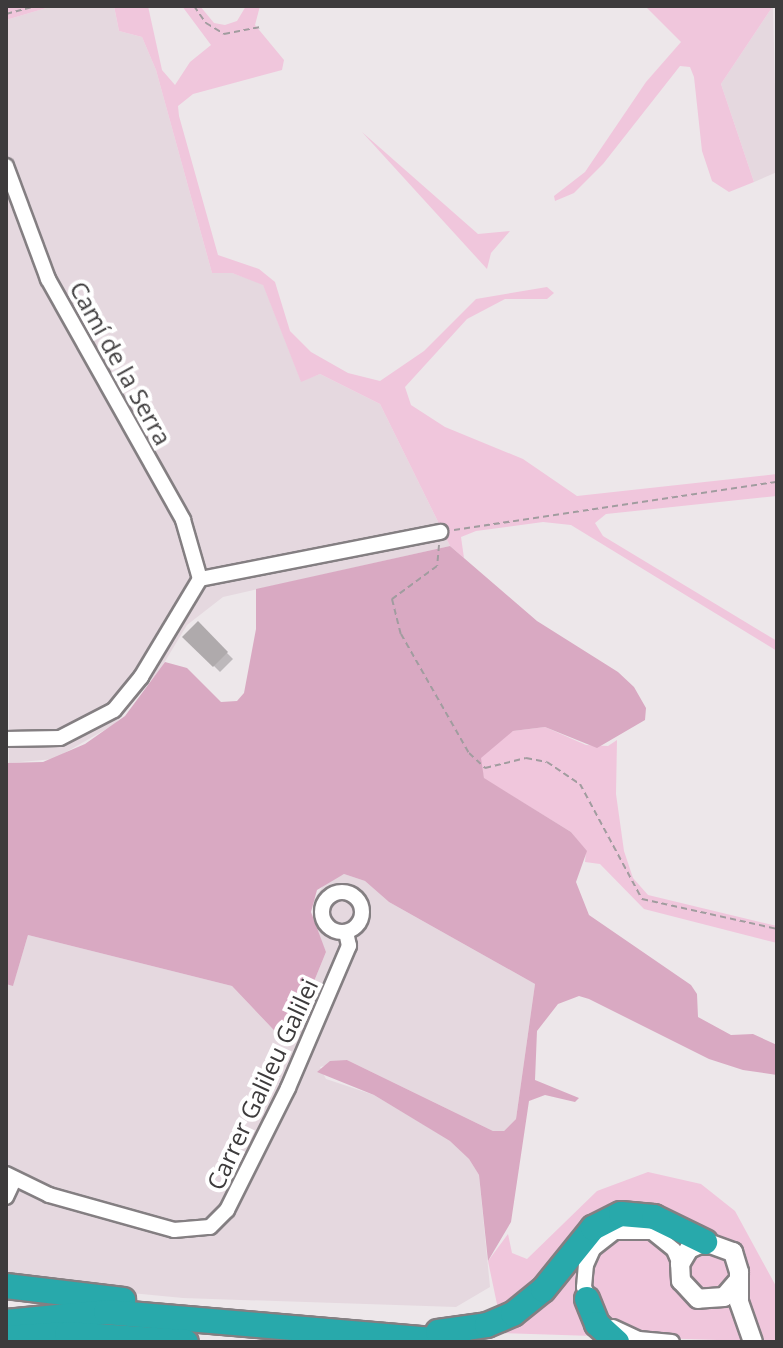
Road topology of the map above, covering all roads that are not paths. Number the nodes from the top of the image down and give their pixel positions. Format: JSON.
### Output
{"nodes":[{"id":1,"x":6,"y":166,"type":"edge"},
{"id":2,"x":440,"y":532,"type":"road end"},
{"id":3,"x":200,"y":579,"type":"junction"},
{"id":4,"x":6,"y":739,"type":"edge"},
{"id":5,"x":346,"y":932,"type":"dead end"},
{"id":6,"x":10,"y":1177,"type":"edge"},
{"id":7,"x":6,"y":1197,"type":"edge"},
{"id":8,"x":705,"y":1242,"type":"junction"},
{"id":9,"x":680,"y":1264,"type":"junction"},
{"id":10,"x":737,"y":1282,"type":"junction"},
{"id":11,"x":6,"y":1286,"type":"edge"},
{"id":12,"x":587,"y":1299,"type":"junction"},
{"id":13,"x":715,"y":1301,"type":"junction"},
{"id":14,"x":6,"y":1309,"type":"edge"},
{"id":15,"x":106,"y":1312,"type":"junction"},
{"id":16,"x":219,"y":1320,"type":"junction"},
{"id":17,"x":6,"y":1322,"type":"edge"},
{"id":18,"x":403,"y":1336,"type":"junction"},
{"id":19,"x":120,"y":1337,"type":"junction"},
{"id":20,"x":6,"y":1338,"type":"edge"},
{"id":21,"x":95,"y":1342,"type":"edge"},
{"id":22,"x":186,"y":1342,"type":"edge"},
{"id":23,"x":459,"y":1342,"type":"edge"},
{"id":24,"x":617,"y":1342,"type":"edge"},
{"id":25,"x":672,"y":1342,"type":"edge"},
{"id":26,"x":752,"y":1342,"type":"edge"}],
"edges":[{"from":1,"to":3,"type":"street","name":"Camí de la Serra"},
{"from":2,"to":3,"type":"street"},
{"from":3,"to":4,"type":"street"},
{"from":5,"to":6,"type":"street","name":"Carrer Galileu Galilei"},
{"from":6,"to":7,"type":"street"},
{"from":8,"to":9,"type":"main road"},
{"from":8,"to":10,"type":"main road"},
{"from":8,"to":18,"type":"highway"},
{"from":9,"to":12,"type":"street"},
{"from":9,"to":13,"type":"main road"},
{"from":10,"to":13,"type":"main road"},
{"from":10,"to":26,"type":"main road"},
{"from":11,"to":16,"type":"highway"},
{"from":12,"to":24,"type":"highway"},
{"from":12,"to":25,"type":"street"},
{"from":13,"to":26,"type":"main road"},
{"from":14,"to":15,"type":"highway"},
{"from":15,"to":16,"type":"highway"},
{"from":15,"to":17,"type":"highway"},
{"from":16,"to":18,"type":"highway"},
{"from":18,"to":23,"type":"highway"},
{"from":19,"to":20,"type":"highway"},
{"from":19,"to":21,"type":"highway"},
{"from":19,"to":22,"type":"highway"}]}
